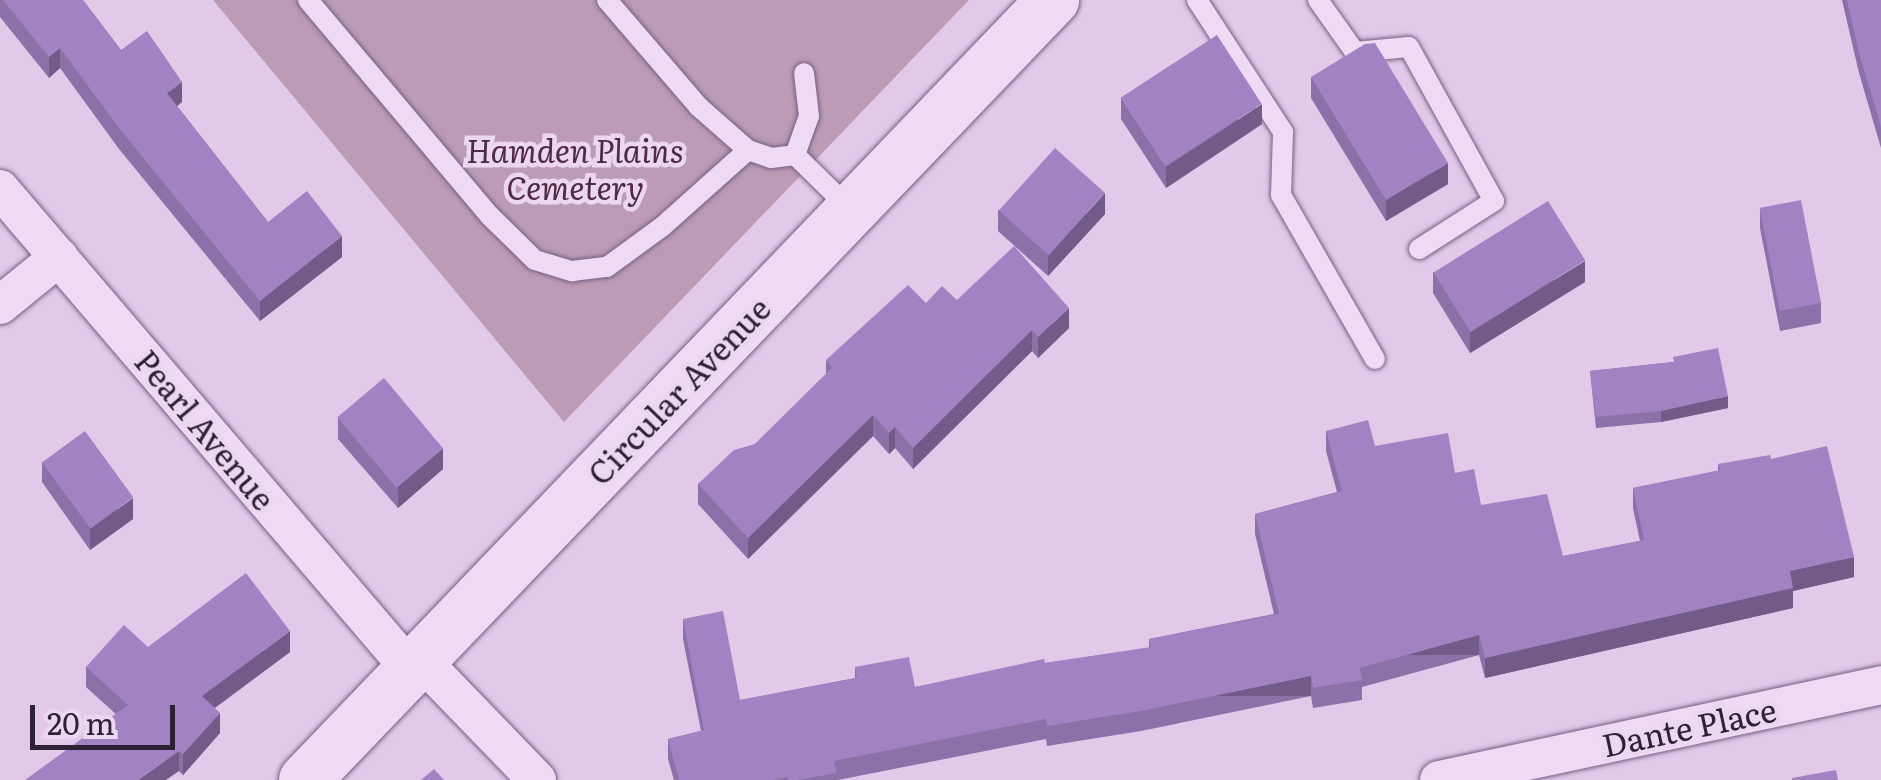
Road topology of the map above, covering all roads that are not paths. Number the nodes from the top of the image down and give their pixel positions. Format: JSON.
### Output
{"nodes":[{"id":1,"x":308,"y":0,"type":"edge"},
{"id":2,"x":607,"y":0,"type":"edge"},
{"id":3,"x":1053,"y":0,"type":"edge"},
{"id":4,"x":1197,"y":0,"type":"edge"},
{"id":5,"x":1318,"y":0,"type":"edge"},
{"id":6,"x":804,"y":73,"type":"dead end"},
{"id":7,"x":748,"y":150,"type":"junction"},
{"id":8,"x":795,"y":155,"type":"junction"},
{"id":9,"x":0,"y":189,"type":"edge"},
{"id":10,"x":851,"y":210,"type":"junction"},
{"id":11,"x":1419,"y":249,"type":"dead end"},
{"id":12,"x":58,"y":257,"type":"junction"},
{"id":13,"x":0,"y":306,"type":"edge"},
{"id":14,"x":1374,"y":359,"type":"dead end"},
{"id":15,"x":416,"y":665,"type":"junction"},
{"id":16,"x":1881,"y":686,"type":"edge"},
{"id":17,"x":305,"y":780,"type":"edge"},
{"id":18,"x":537,"y":780,"type":"edge"},
{"id":19,"x":1439,"y":780,"type":"edge"}],
"edges":[{"from":1,"to":7,"type":"lane"},
{"from":2,"to":7,"type":"lane"},
{"from":3,"to":10,"type":"main road","name":"Circular Avenue"},
{"from":4,"to":14,"type":"lane"},
{"from":5,"to":11,"type":"lane"},
{"from":6,"to":8,"type":"lane"},
{"from":7,"to":8,"type":"lane"},
{"from":8,"to":10,"type":"lane"},
{"from":9,"to":12,"type":"street","name":"Pearl Avenue"},
{"from":10,"to":15,"type":"main road","name":"Circular Avenue"},
{"from":12,"to":13,"type":"street"},
{"from":12,"to":15,"type":"street","name":"Pearl Avenue"},
{"from":15,"to":17,"type":"main road","name":"Circular Avenue"},
{"from":15,"to":18,"type":"street","name":"Pearl Avenue"},
{"from":16,"to":19,"type":"street","name":"Dante Place"}]}
